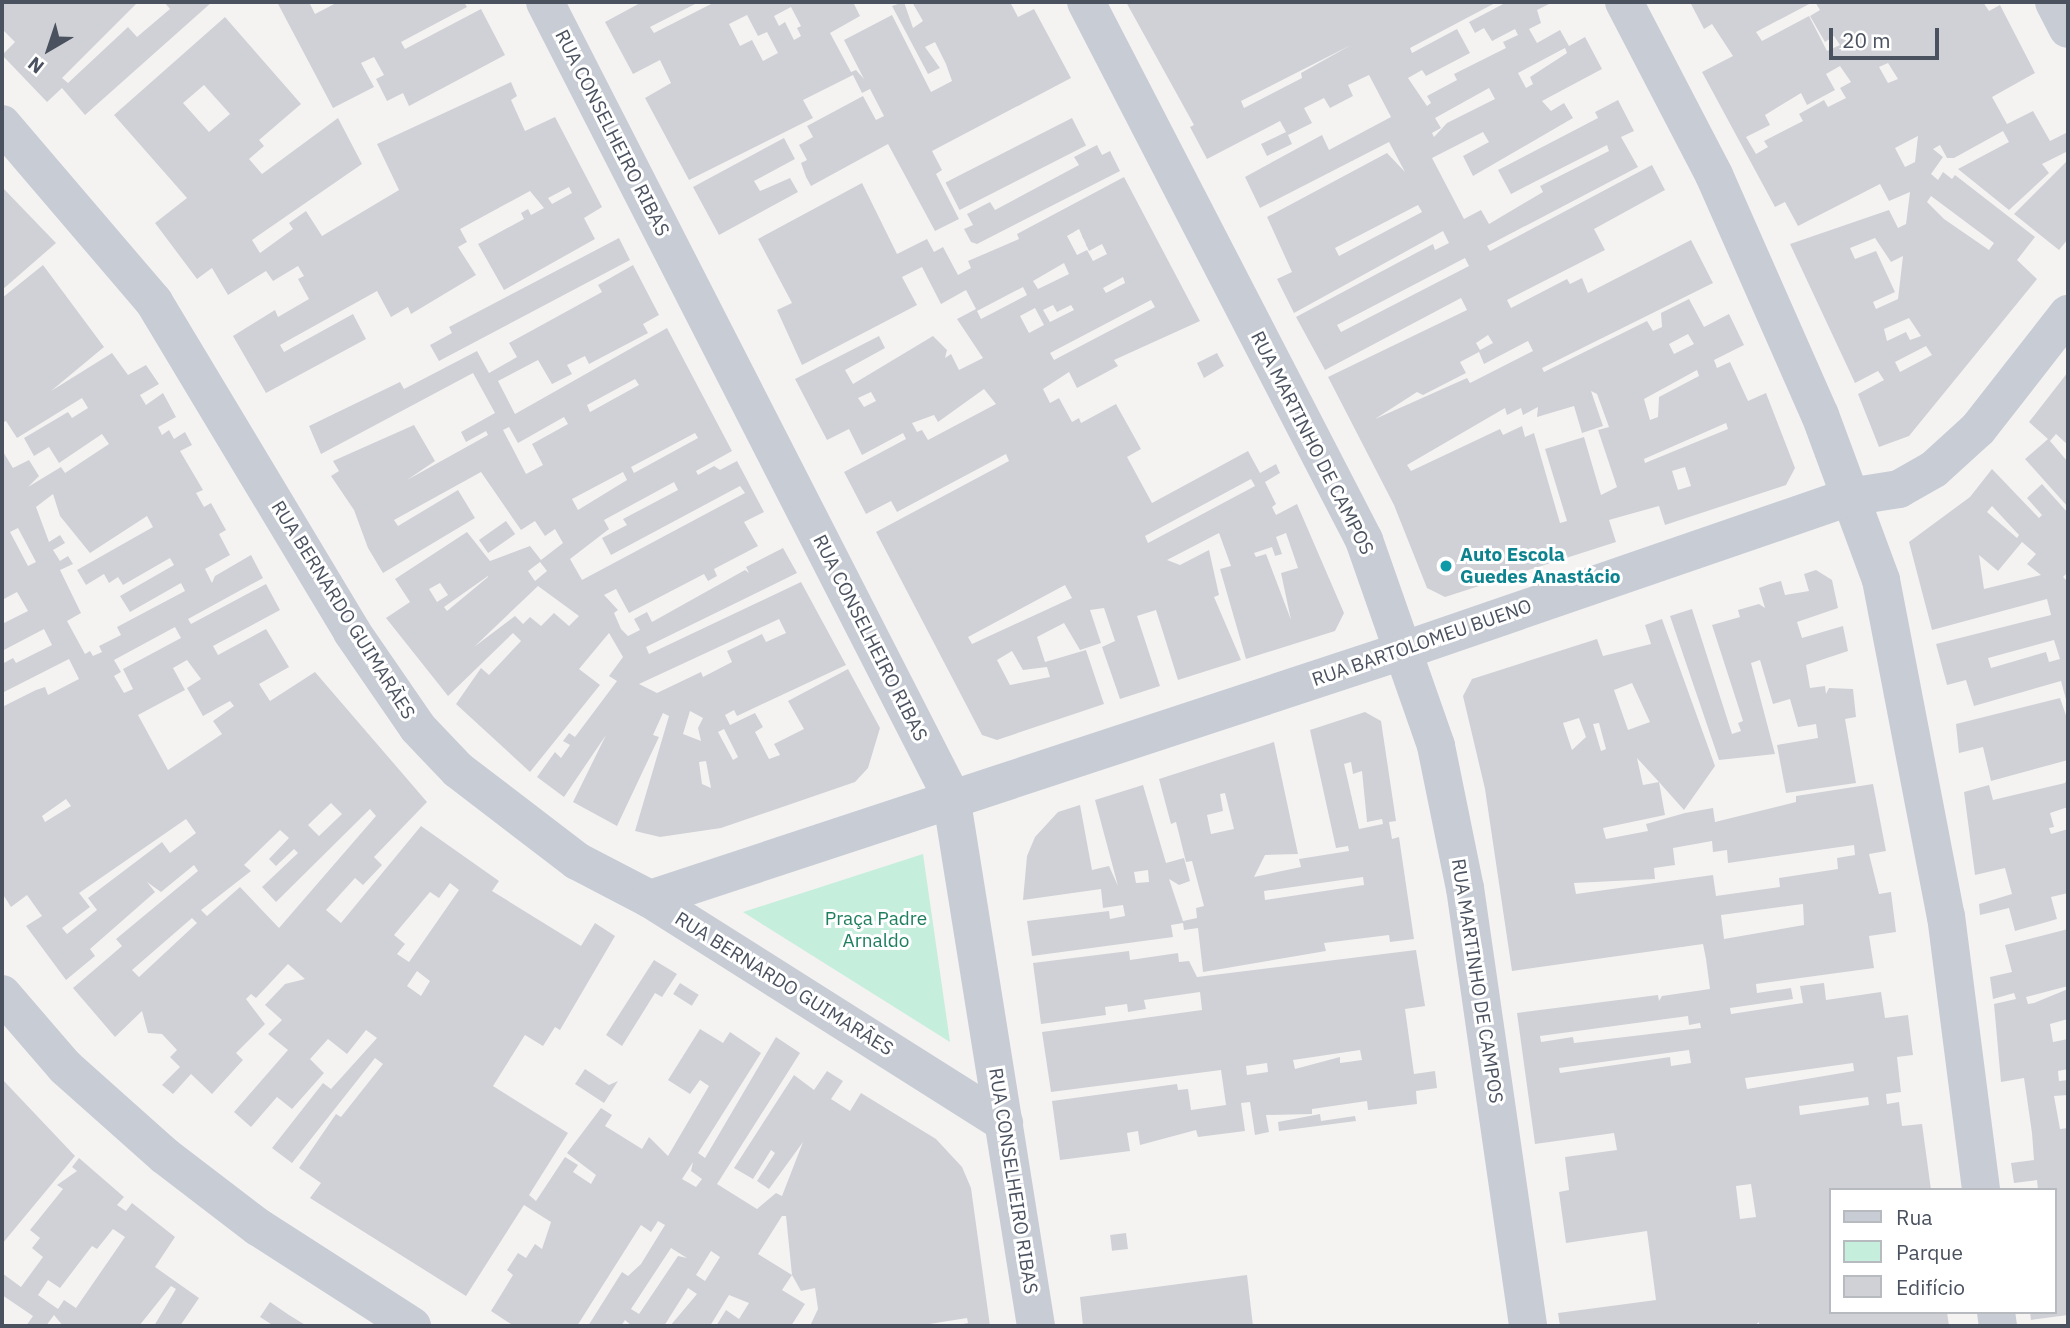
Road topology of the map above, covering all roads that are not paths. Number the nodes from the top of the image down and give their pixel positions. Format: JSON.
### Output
{"nodes":[{"id":1,"x":545,"y":2,"type":"edge"},
{"id":2,"x":1086,"y":2,"type":"edge"},
{"id":3,"x":1625,"y":2,"type":"edge"},
{"id":4,"x":2054,"y":2,"type":"edge"},
{"id":5,"x":2068,"y":29,"type":"edge"},
{"id":6,"x":2,"y":124,"type":"edge"},
{"id":7,"x":2068,"y":314,"type":"edge"},
{"id":8,"x":1849,"y":496,"type":"junction"},
{"id":9,"x":1402,"y":651,"type":"junction"},
{"id":10,"x":951,"y":796,"type":"junction"},
{"id":11,"x":650,"y":899,"type":"junction"},
{"id":12,"x":2,"y":994,"type":"edge"},
{"id":13,"x":1004,"y":1123,"type":"junction"},
{"id":14,"x":1981,"y":1188,"type":"edge"},
{"id":15,"x":412,"y":1326,"type":"edge"},
{"id":16,"x":1036,"y":1326,"type":"edge"},
{"id":17,"x":1528,"y":1326,"type":"edge"}],
"edges":[{"from":1,"to":10,"type":"street","name":"RUA CONSELHEIRO RIBAS"},
{"from":2,"to":9,"type":"street","name":"RUA MARTINHO DE CAMPOS"},
{"from":3,"to":8,"type":"street"},
{"from":4,"to":5,"type":"street"},
{"from":6,"to":11,"type":"street","name":"RUA BERNARDO GUIMARÃES"},
{"from":7,"to":8,"type":"street","name":"RUA BARTOLOMEU BUENO"},
{"from":8,"to":9,"type":"street","name":"RUA BARTOLOMEU BUENO"},
{"from":8,"to":14,"type":"street"},
{"from":9,"to":10,"type":"street","name":"RUA BARTOLOMEU BUENO"},
{"from":9,"to":17,"type":"street","name":"RUA MARTINHO DE CAMPOS"},
{"from":10,"to":11,"type":"street"},
{"from":10,"to":13,"type":"street","name":"RUA CONSELHEIRO RIBAS"},
{"from":11,"to":13,"type":"street","name":"RUA BERNARDO GUIMARÃES"},
{"from":12,"to":15,"type":"street"},
{"from":13,"to":16,"type":"street","name":"RUA CONSELHEIRO RIBAS"}]}
